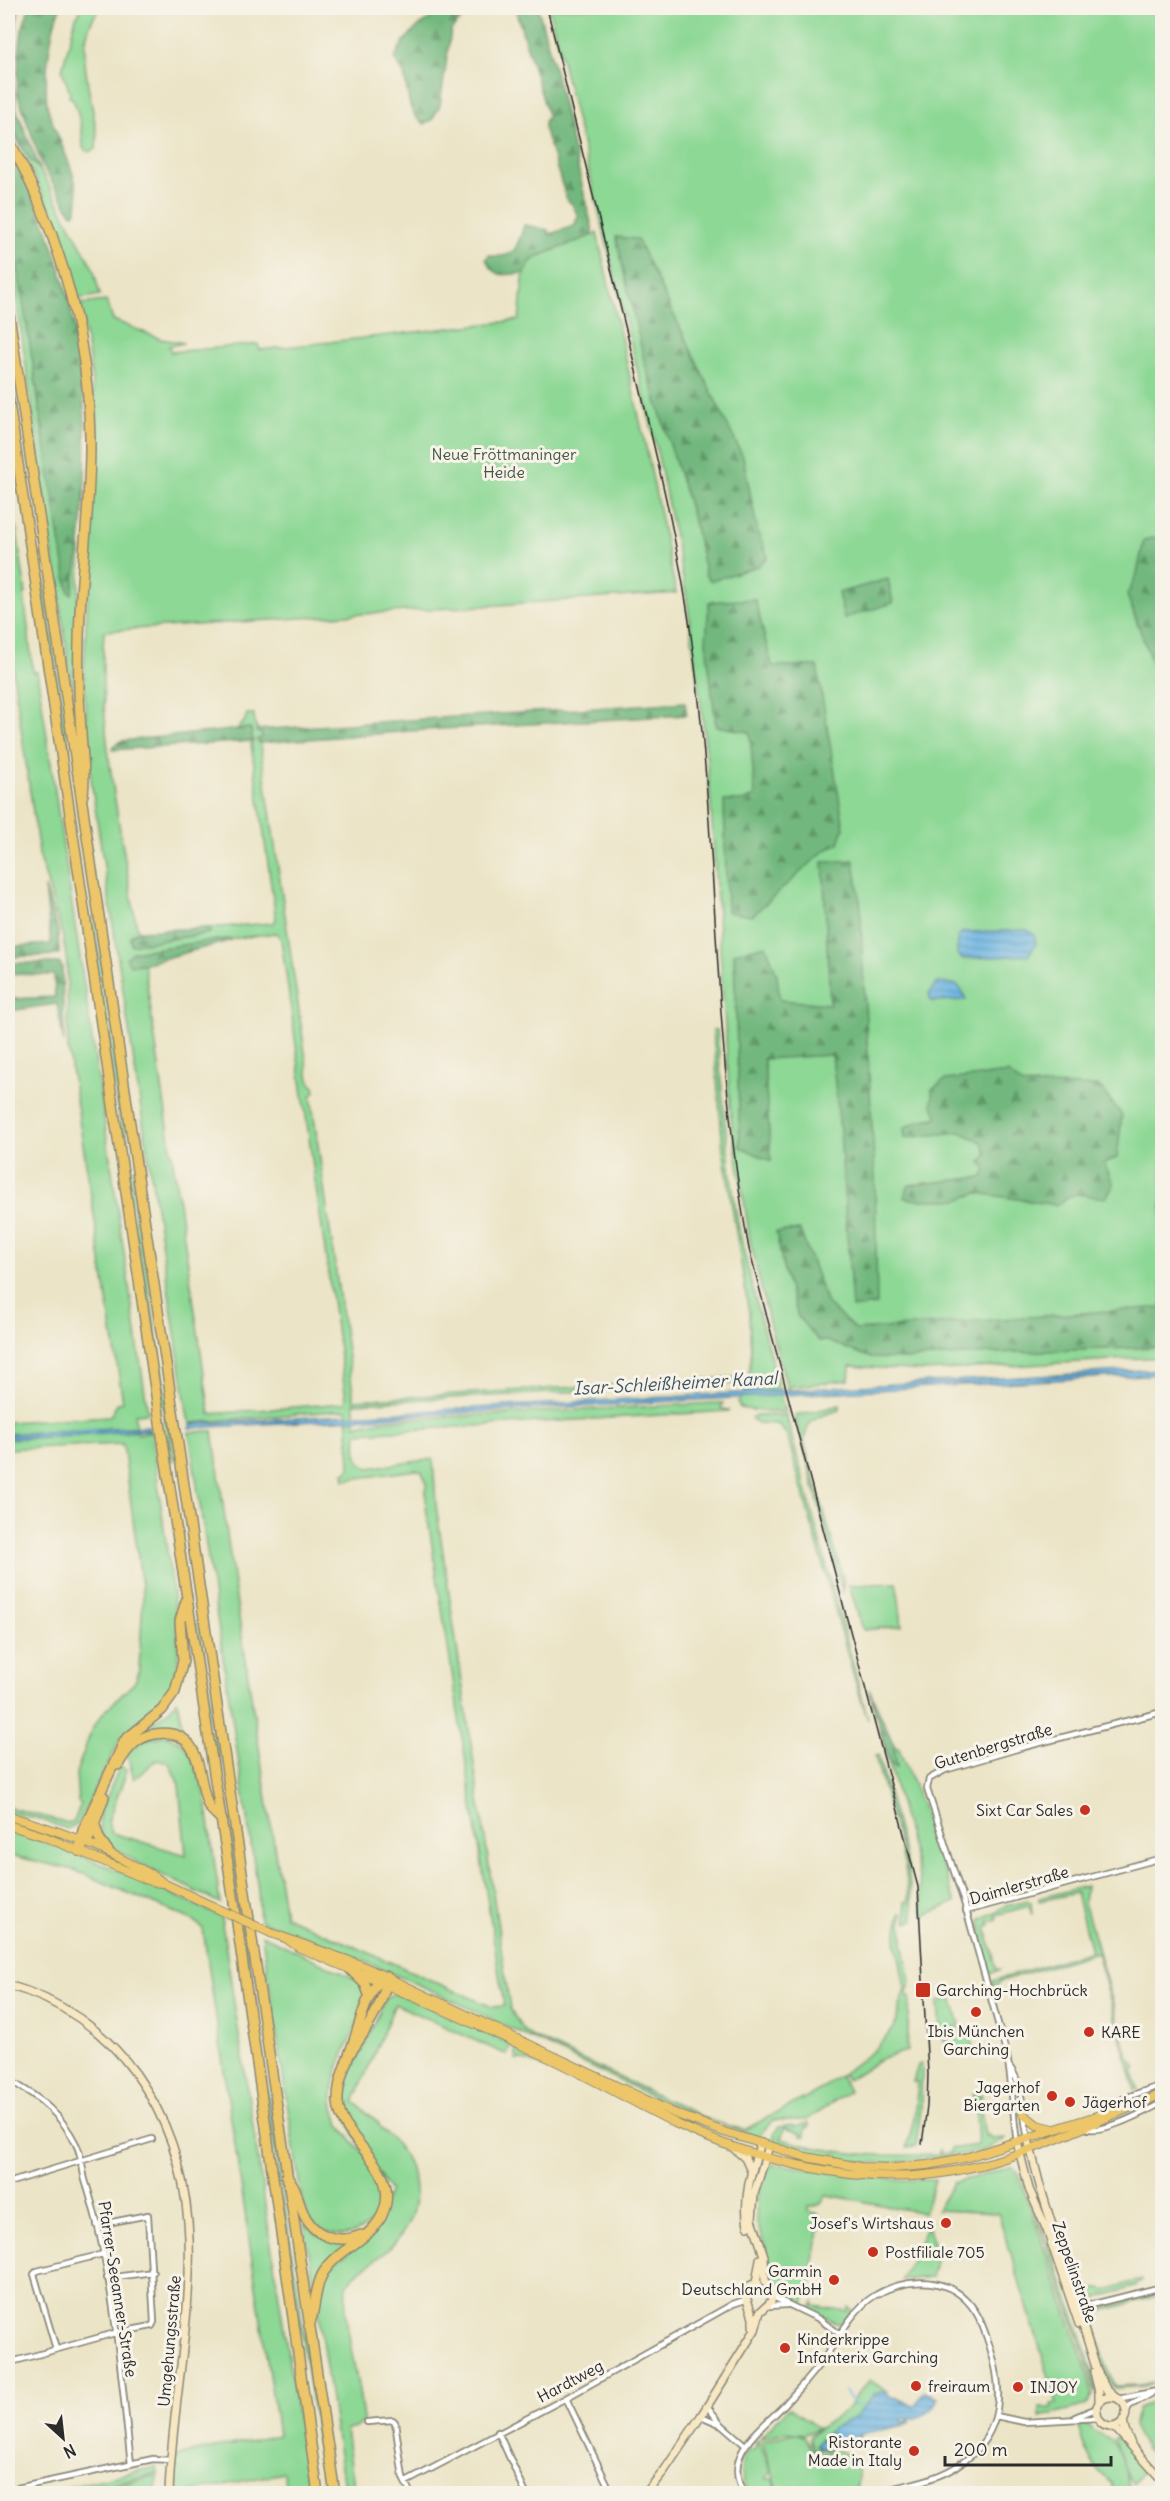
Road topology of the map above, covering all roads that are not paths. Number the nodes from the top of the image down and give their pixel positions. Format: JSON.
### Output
{"nodes":[{"id":1,"x":8,"y":138,"type":"edge"},
{"id":2,"x":8,"y":308,"type":"edge"},
{"id":3,"x":8,"y":396,"type":"edge"},
{"id":4,"x":82,"y":807,"type":"junction"},
{"id":5,"x":187,"y":1599,"type":"junction"},
{"id":6,"x":1162,"y":1712,"type":"edge"},
{"id":7,"x":8,"y":1816,"type":"edge"},
{"id":8,"x":222,"y":1821,"type":"junction"},
{"id":9,"x":95,"y":1823,"type":"junction"},
{"id":10,"x":8,"y":1825,"type":"edge"},
{"id":11,"x":83,"y":1841,"type":"junction"},
{"id":12,"x":79,"y":1851,"type":"junction"},
{"id":13,"x":109,"y":1852,"type":"junction"},
{"id":14,"x":1162,"y":1858,"type":"edge"},
{"id":15,"x":164,"y":1883,"type":"junction"},
{"id":16,"x":966,"y":1911,"type":"junction"},
{"id":17,"x":287,"y":1939,"type":"junction"},
{"id":18,"x":350,"y":1969,"type":"junction"},
{"id":19,"x":384,"y":1981,"type":"junction"},
{"id":20,"x":8,"y":1984,"type":"edge"},
{"id":21,"x":370,"y":1997,"type":"junction"},
{"id":22,"x":518,"y":2041,"type":"junction"},
{"id":23,"x":351,"y":2052,"type":"junction"},
{"id":24,"x":1009,"y":2066,"type":"junction"},
{"id":25,"x":8,"y":2080,"type":"edge"},
{"id":26,"x":1162,"y":2085,"type":"edge"},
{"id":27,"x":1162,"y":2094,"type":"edge"},
{"id":28,"x":1140,"y":2103,"type":"junction"},
{"id":29,"x":1162,"y":2103,"type":"edge"},
{"id":30,"x":1104,"y":2113,"type":"junction"},
{"id":31,"x":1023,"y":2114,"type":"junction"},
{"id":32,"x":1085,"y":2128,"type":"junction"},
{"id":33,"x":1055,"y":2130,"type":"junction"},
{"id":34,"x":152,"y":2139,"type":"dead end"},
{"id":35,"x":1028,"y":2139,"type":"junction"},
{"id":36,"x":1017,"y":2142,"type":"junction"},
{"id":37,"x":728,"y":2143,"type":"junction"},
{"id":38,"x":765,"y":2145,"type":"junction"},
{"id":39,"x":1030,"y":2149,"type":"junction"},
{"id":40,"x":1019,"y":2153,"type":"junction"},
{"id":41,"x":761,"y":2155,"type":"junction"},
{"id":42,"x":81,"y":2162,"type":"junction"},
{"id":43,"x":751,"y":2171,"type":"junction"},
{"id":44,"x":286,"y":2175,"type":"junction"},
{"id":45,"x":8,"y":2183,"type":"edge"},
{"id":46,"x":97,"y":2225,"type":"junction"},
{"id":47,"x":1047,"y":2230,"type":"junction"},
{"id":48,"x":369,"y":2232,"type":"junction"},
{"id":49,"x":1055,"y":2234,"type":"junction"},
{"id":50,"x":103,"y":2254,"type":"junction"},
{"id":51,"x":153,"y":2272,"type":"junction"},
{"id":52,"x":107,"y":2278,"type":"junction"},
{"id":53,"x":756,"y":2283,"type":"junction"},
{"id":54,"x":766,"y":2285,"type":"junction"},
{"id":55,"x":1162,"y":2287,"type":"edge"},
{"id":56,"x":772,"y":2292,"type":"junction"},
{"id":57,"x":747,"y":2303,"type":"junction"},
{"id":58,"x":789,"y":2306,"type":"junction"},
{"id":59,"x":766,"y":2308,"type":"junction"},
{"id":60,"x":1076,"y":2308,"type":"junction"},
{"id":61,"x":308,"y":2327,"type":"junction"},
{"id":62,"x":115,"y":2333,"type":"junction"},
{"id":63,"x":752,"y":2334,"type":"junction"},
{"id":64,"x":841,"y":2335,"type":"junction"},
{"id":65,"x":56,"y":2349,"type":"junction"},
{"id":66,"x":8,"y":2362,"type":"edge"},
{"id":67,"x":1162,"y":2390,"type":"edge"},
{"id":68,"x":1153,"y":2392,"type":"junction"},
{"id":69,"x":566,"y":2398,"type":"junction"},
{"id":70,"x":1117,"y":2398,"type":"junction"},
{"id":71,"x":1098,"y":2405,"type":"junction"},
{"id":72,"x":707,"y":2406,"type":"junction"},
{"id":73,"x":701,"y":2416,"type":"junction"},
{"id":74,"x":996,"y":2416,"type":"junction"},
{"id":75,"x":1124,"y":2417,"type":"junction"},
{"id":76,"x":1072,"y":2418,"type":"junction"},
{"id":77,"x":1098,"y":2418,"type":"junction"},
{"id":78,"x":367,"y":2422,"type":"dead end"},
{"id":79,"x":722,"y":2425,"type":"junction"},
{"id":80,"x":1109,"y":2427,"type":"junction"},
{"id":81,"x":498,"y":2433,"type":"junction"},
{"id":82,"x":745,"y":2445,"type":"junction"},
{"id":83,"x":1132,"y":2446,"type":"junction"},
{"id":84,"x":171,"y":2460,"type":"junction"},
{"id":85,"x":131,"y":2463,"type":"junction"},
{"id":86,"x":1162,"y":2480,"type":"edge"},
{"id":87,"x":406,"y":2482,"type":"junction"},
{"id":88,"x":8,"y":2490,"type":"edge"},
{"id":89,"x":169,"y":2493,"type":"edge"},
{"id":90,"x":318,"y":2493,"type":"edge"},
{"id":91,"x":335,"y":2493,"type":"edge"},
{"id":92,"x":411,"y":2493,"type":"edge"},
{"id":93,"x":526,"y":2493,"type":"edge"},
{"id":94,"x":612,"y":2493,"type":"edge"},
{"id":95,"x":645,"y":2493,"type":"edge"},
{"id":96,"x":744,"y":2493,"type":"edge"},
{"id":97,"x":868,"y":2493,"type":"edge"}],
"edges":[{"from":1,"to":4,"type":"highway"},
{"from":2,"to":4,"type":"highway"},
{"from":3,"to":5,"type":"highway"},
{"from":4,"to":44,"type":"highway"},
{"from":5,"to":8,"type":"highway"},
{"from":5,"to":11,"type":"highway"},
{"from":6,"to":16,"type":"street","name":"Gutenbergstraße"},
{"from":7,"to":11,"type":"main road"},
{"from":8,"to":9,"type":"highway"},
{"from":8,"to":90,"type":"highway"},
{"from":9,"to":11,"type":"highway"},
{"from":9,"to":13,"type":"highway"},
{"from":10,"to":12,"type":"main road"},
{"from":11,"to":12,"type":"highway"},
{"from":11,"to":13,"type":"main road"},
{"from":12,"to":15,"type":"main road"},
{"from":13,"to":15,"type":"main road"},
{"from":14,"to":16,"type":"street","name":"Daimlerstraße"},
{"from":15,"to":17,"type":"main road","bridge":true},
{"from":16,"to":24,"type":"street","name":"Daimlerstraße"},
{"from":17,"to":18,"type":"main road"},
{"from":17,"to":19,"type":"main road"},
{"from":18,"to":19,"type":"main road"},
{"from":18,"to":21,"type":"highway"},
{"from":19,"to":21,"type":"highway"},
{"from":19,"to":22,"type":"main road"},
{"from":19,"to":23,"type":"highway"},
{"from":20,"to":84,"type":"street","name":"Umgehungsstraße"},
{"from":21,"to":23,"type":"highway"},
{"from":22,"to":37,"type":"main road"},
{"from":22,"to":38,"type":"main road"},
{"from":23,"to":48,"type":"highway"},
{"from":24,"to":31,"type":"street","name":"Daimlerstraße"},
{"from":24,"to":36,"type":"street","name":"Daimlerstraße"},
{"from":25,"to":42,"type":"street","name":"Pfarrer-Seeanner-Straße"},
{"from":26,"to":30,"type":"street"},
{"from":27,"to":28,"type":"main road"},
{"from":28,"to":30,"type":"main road"},
{"from":28,"to":32,"type":"main road"},
{"from":29,"to":32,"type":"street"},
{"from":30,"to":33,"type":"main road"},
{"from":31,"to":33,"type":"main road"},
{"from":31,"to":35,"type":"street","name":"Daimlerstraße"},
{"from":32,"to":39,"type":"main road"},
{"from":33,"to":35,"type":"main road"},
{"from":34,"to":42,"type":"street"},
{"from":35,"to":36,"type":"main road"},
{"from":35,"to":39,"type":"street","name":"Zeppelinstraße"},
{"from":36,"to":38,"type":"main road"},
{"from":36,"to":40,"type":"street","name":"Zeppelinstraße"},
{"from":37,"to":41,"type":"main road"},
{"from":37,"to":43,"type":"street"},
{"from":38,"to":41,"type":"street"},
{"from":39,"to":40,"type":"main road"},
{"from":39,"to":49,"type":"street","name":"Zeppelinstraße"},
{"from":40,"to":41,"type":"main road"},
{"from":40,"to":47,"type":"street","name":"Zeppelinstraße"},
{"from":41,"to":43,"type":"street"},
{"from":41,"to":54,"type":"street"},
{"from":42,"to":45,"type":"street"},
{"from":42,"to":46,"type":"street","name":"Pfarrer-Seeanner-Straße"},
{"from":43,"to":53,"type":"street"},
{"from":44,"to":48,"type":"highway"},
{"from":44,"to":61,"type":"highway"},
{"from":46,"to":50,"type":"street","name":"Pfarrer-Seeanner-Straße"},
{"from":46,"to":51,"type":"street"},
{"from":47,"to":49,"type":"street"},
{"from":47,"to":60,"type":"street","name":"Zeppelinstraße"},
{"from":48,"to":61,"type":"highway"},
{"from":49,"to":60,"type":"street","name":"Zeppelinstraße"},
{"from":50,"to":52,"type":"street","name":"Pfarrer-Seeanner-Straße"},
{"from":50,"to":65,"type":"street"},
{"from":51,"to":52,"type":"street"},
{"from":51,"to":62,"type":"street"},
{"from":52,"to":62,"type":"street","name":"Pfarrer-Seeanner-Straße"},
{"from":53,"to":54,"type":"street"},
{"from":53,"to":57,"type":"street"},
{"from":54,"to":56,"type":"street"},
{"from":55,"to":60,"type":"street","name":"Zeppelinstraße"},
{"from":56,"to":58,"type":"street"},
{"from":56,"to":59,"type":"street"},
{"from":57,"to":59,"type":"street"},
{"from":57,"to":63,"type":"street"},
{"from":57,"to":69,"type":"street","name":"Hardtweg"},
{"from":58,"to":59,"type":"street"},
{"from":58,"to":64,"type":"street"},
{"from":59,"to":63,"type":"street"},
{"from":60,"to":70,"type":"street","name":"Zeppelinstraße"},
{"from":60,"to":71,"type":"street","name":"Zeppelinstraße"},
{"from":61,"to":91,"type":"highway"},
{"from":62,"to":65,"type":"street"},
{"from":62,"to":85,"type":"street","name":"Pfarrer-Seeanner-Straße"},
{"from":63,"to":72,"type":"street"},
{"from":64,"to":74,"type":"street"},
{"from":64,"to":82,"type":"street"},
{"from":65,"to":66,"type":"street"},
{"from":67,"to":68,"type":"street"},
{"from":68,"to":70,"type":"street"},
{"from":68,"to":75,"type":"street"},
{"from":69,"to":81,"type":"street","name":"Hardtweg"},
{"from":69,"to":94,"type":"street"},
{"from":70,"to":71,"type":"street"},
{"from":70,"to":75,"type":"street"},
{"from":71,"to":76,"type":"street"},
{"from":71,"to":77,"type":"street"},
{"from":72,"to":73,"type":"street"},
{"from":72,"to":79,"type":"street"},
{"from":73,"to":79,"type":"street"},
{"from":73,"to":95,"type":"street"},
{"from":74,"to":76,"type":"street"},
{"from":74,"to":97,"type":"street"},
{"from":75,"to":80,"type":"street"},
{"from":75,"to":83,"type":"street"},
{"from":76,"to":77,"type":"street"},
{"from":77,"to":80,"type":"street"},
{"from":78,"to":87,"type":"street"},
{"from":79,"to":82,"type":"street"},
{"from":80,"to":83,"type":"street"},
{"from":81,"to":87,"type":"street","name":"Hardtweg"},
{"from":81,"to":93,"type":"street"},
{"from":82,"to":96,"type":"street"},
{"from":83,"to":86,"type":"street"},
{"from":84,"to":85,"type":"street"},
{"from":84,"to":89,"type":"street","name":"Umgehungsstraße"},
{"from":85,"to":88,"type":"street"},
{"from":87,"to":92,"type":"street"}]}
